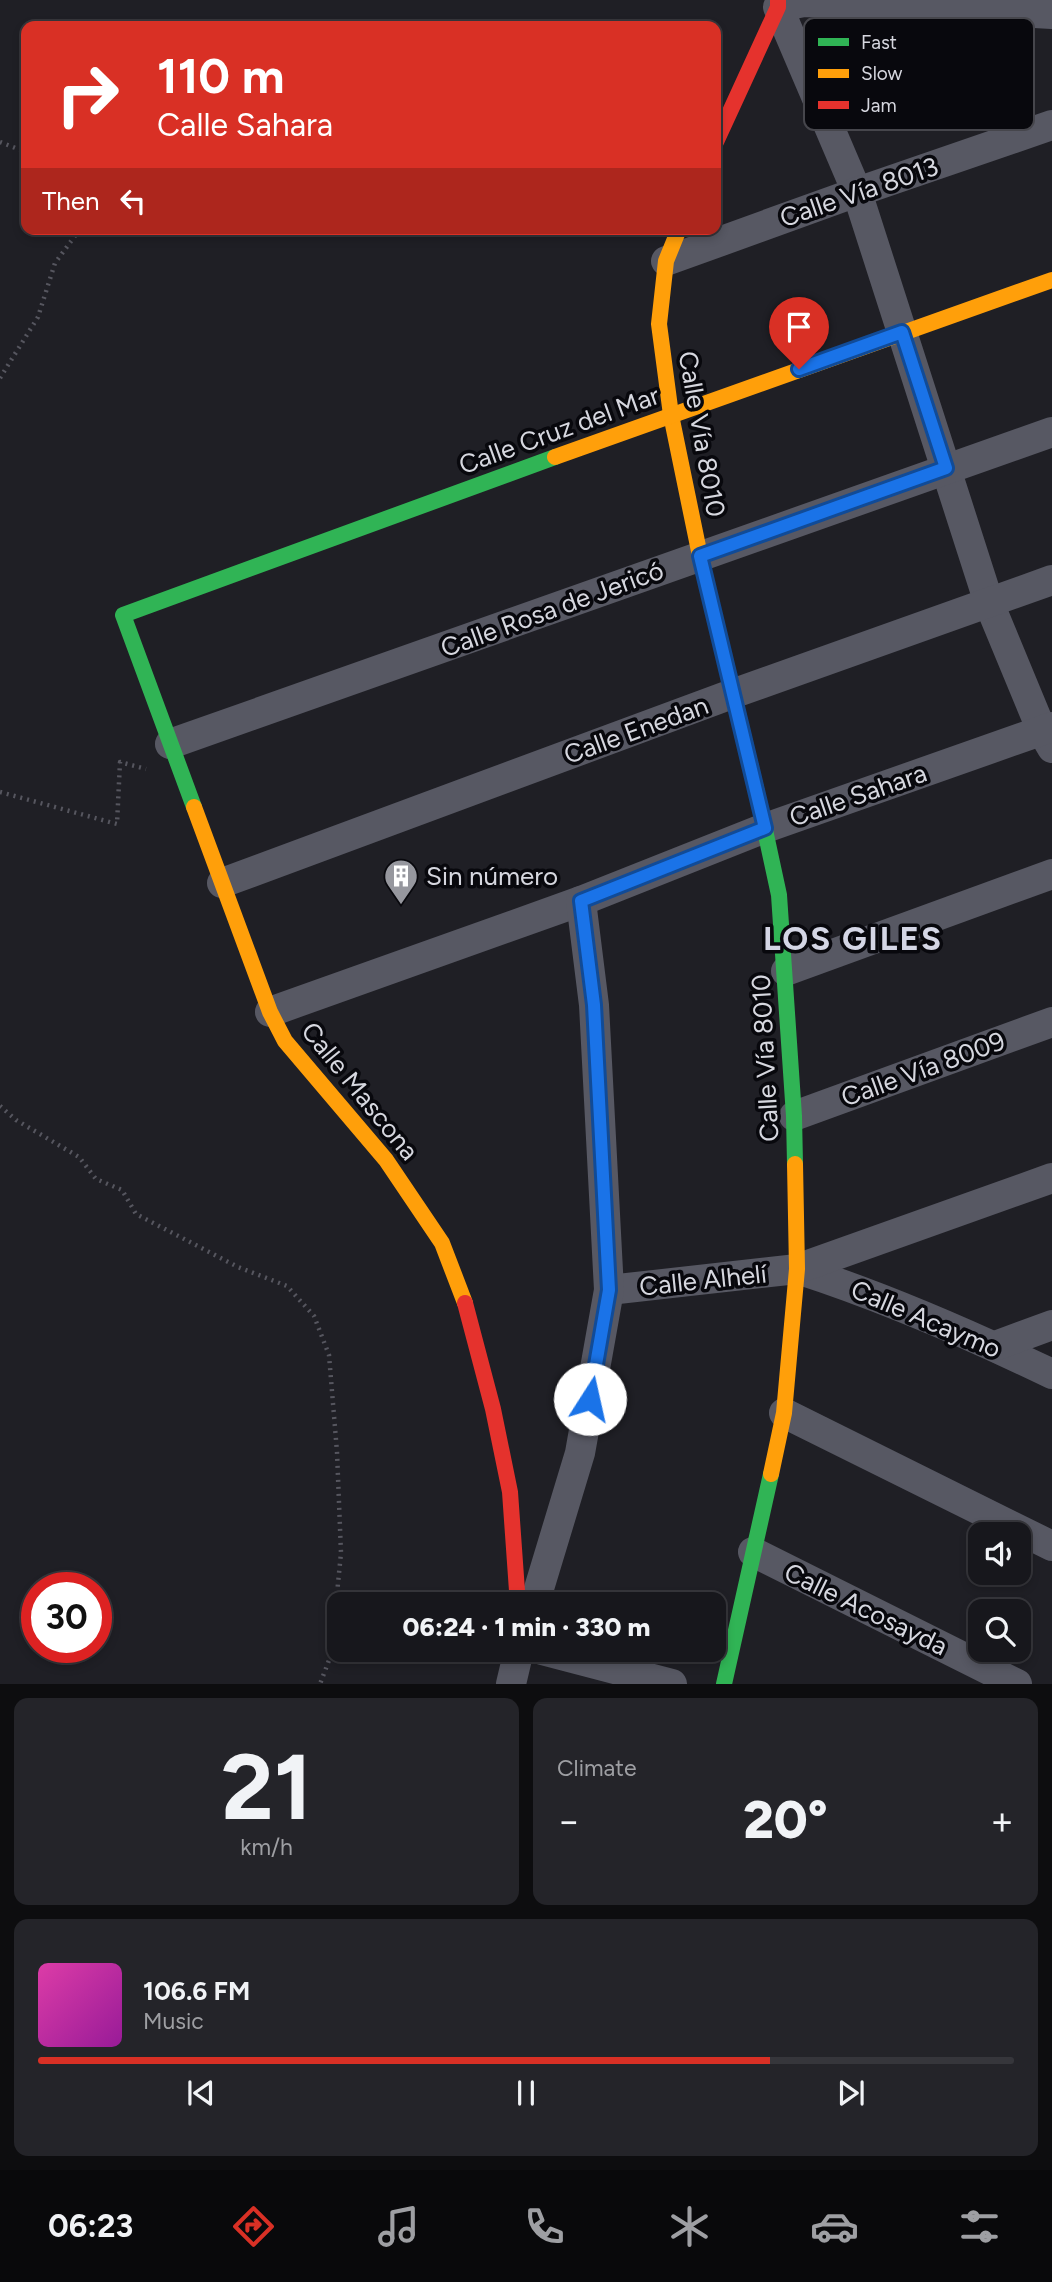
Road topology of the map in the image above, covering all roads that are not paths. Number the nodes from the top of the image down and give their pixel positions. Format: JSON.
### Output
{"nodes":[{"id":1,"x":881,"y":2,"type":"edge"},
{"id":2,"x":778,"y":3,"type":"edge"},
{"id":3,"x":1006,"y":5,"type":"edge"},
{"id":4,"x":1052,"y":14,"type":"edge"},
{"id":5,"x":804,"y":65,"type":"edge"},
{"id":6,"x":1052,"y":125,"type":"edge"},
{"id":7,"x":831,"y":130,"type":"edge"},
{"id":8,"x":721,"y":131,"type":"edge"},
{"id":9,"x":857,"y":192,"type":"junction"},
{"id":10,"x":676,"y":235,"type":"edge"},
{"id":11,"x":666,"y":261,"type":"junction"},
{"id":12,"x":1052,"y":280,"type":"edge"},
{"id":13,"x":902,"y":332,"type":"junction"},
{"id":14,"x":671,"y":415,"type":"junction"},
{"id":15,"x":1052,"y":432,"type":"edge"},
{"id":16,"x":946,"y":468,"type":"junction"},
{"id":17,"x":700,"y":556,"type":"junction"},
{"id":18,"x":1052,"y":580,"type":"edge"},
{"id":19,"x":989,"y":603,"type":"junction"},
{"id":20,"x":123,"y":615,"type":"joint"},
{"id":21,"x":732,"y":694,"type":"junction"},
{"id":22,"x":1049,"y":735,"type":"edge"},
{"id":23,"x":174,"y":753,"type":"junction"},
{"id":24,"x":765,"y":828,"type":"junction"},
{"id":25,"x":1052,"y":874,"type":"edge"},
{"id":26,"x":222,"y":883,"type":"junction"},
{"id":27,"x":581,"y":901,"type":"junction"},
{"id":28,"x":786,"y":971,"type":"junction"},
{"id":29,"x":270,"y":1012,"type":"junction"},
{"id":30,"x":1052,"y":1022,"type":"edge"},
{"id":31,"x":794,"y":1116,"type":"junction"},
{"id":32,"x":1052,"y":1178,"type":"edge"},
{"id":33,"x":797,"y":1269,"type":"junction"},
{"id":34,"x":609,"y":1290,"type":"junction"},
{"id":35,"x":1052,"y":1325,"type":"edge"},
{"id":36,"x":995,"y":1346,"type":"junction"},
{"id":37,"x":1052,"y":1374,"type":"edge"},
{"id":38,"x":784,"y":1413,"type":"junction"},
{"id":39,"x":1052,"y":1546,"type":"edge"},
{"id":40,"x":753,"y":1552,"type":"junction"},
{"id":41,"x":517,"y":1592,"type":"edge"},
{"id":42,"x":538,"y":1592,"type":"edge"},
{"id":43,"x":516,"y":1662,"type":"edge"},
{"id":44,"x":588,"y":1662,"type":"edge"},
{"id":45,"x":511,"y":1684,"type":"edge"},
{"id":46,"x":672,"y":1684,"type":"edge"},
{"id":47,"x":724,"y":1684,"type":"edge"},
{"id":48,"x":1017,"y":1684,"type":"edge"}],
"edges":[{"from":1,"to":2,"type":"street"},
{"from":1,"to":3,"type":"street"},
{"from":2,"to":5,"type":"street"},
{"from":2,"to":8,"type":"street"},
{"from":3,"to":4,"type":"street"},
{"from":6,"to":9,"type":"street","name":"Calle Vía 8013"},
{"from":7,"to":9,"type":"street"},
{"from":9,"to":11,"type":"street","name":"Calle Vía 8013"},
{"from":9,"to":13,"type":"street"},
{"from":10,"to":11,"type":"street","name":"Calle Vía 8010"},
{"from":11,"to":14,"type":"street","name":"Calle Vía 8010"},
{"from":12,"to":13,"type":"street","name":"Calle Cruz del Mar"},
{"from":13,"to":14,"type":"street","name":"Calle Cruz del Mar"},
{"from":13,"to":16,"type":"street"},
{"from":14,"to":17,"type":"street","name":"Calle Vía 8010"},
{"from":14,"to":20,"type":"street","name":"Calle Cruz del Mar"},
{"from":15,"to":16,"type":"street","name":"Calle Rosa de Jericó"},
{"from":16,"to":17,"type":"street","name":"Calle Rosa de Jericó"},
{"from":16,"to":19,"type":"street"},
{"from":17,"to":21,"type":"street","name":"Calle Vía 8010"},
{"from":17,"to":23,"type":"street","name":"Calle Rosa de Jericó"},
{"from":18,"to":19,"type":"street","name":"Calle Enedan"},
{"from":19,"to":21,"type":"street","name":"Calle Enedan"},
{"from":19,"to":22,"type":"street"},
{"from":20,"to":23,"type":"street","name":"Calle Mascona"},
{"from":21,"to":24,"type":"street","name":"Calle Vía 8010"},
{"from":21,"to":26,"type":"street","name":"Calle Enedan"},
{"from":22,"to":24,"type":"street","name":"Calle Sahara"},
{"from":23,"to":26,"type":"street","name":"Calle Mascona"},
{"from":24,"to":27,"type":"street","name":"Calle Sahara"},
{"from":24,"to":28,"type":"street","name":"Calle Vía 8010"},
{"from":25,"to":28,"type":"street"},
{"from":26,"to":29,"type":"street","name":"Calle Mascona"},
{"from":27,"to":29,"type":"street","name":"Calle Sahara"},
{"from":27,"to":34,"type":"street"},
{"from":28,"to":31,"type":"street","name":"Calle Vía 8010"},
{"from":29,"to":41,"type":"street","name":"Calle Mascona"},
{"from":30,"to":31,"type":"street","name":"Calle Vía 8009"},
{"from":31,"to":33,"type":"street","name":"Calle Vía 8010"},
{"from":32,"to":33,"type":"street"},
{"from":33,"to":34,"type":"street","name":"Calle Alhelí"},
{"from":33,"to":36,"type":"street","name":"Calle Acaymo"},
{"from":33,"to":38,"type":"street","name":"Calle Vía 8010"},
{"from":34,"to":42,"type":"street"},
{"from":35,"to":36,"type":"street"},
{"from":36,"to":37,"type":"street","name":"Calle Acaymo"},
{"from":38,"to":39,"type":"street"},
{"from":38,"to":40,"type":"street","name":"Calle Vía 8010"},
{"from":40,"to":47,"type":"street","name":"Calle Vía 8010"},
{"from":40,"to":48,"type":"street","name":"Calle Acosayda"},
{"from":43,"to":45,"type":"street"},
{"from":44,"to":46,"type":"street"}]}
